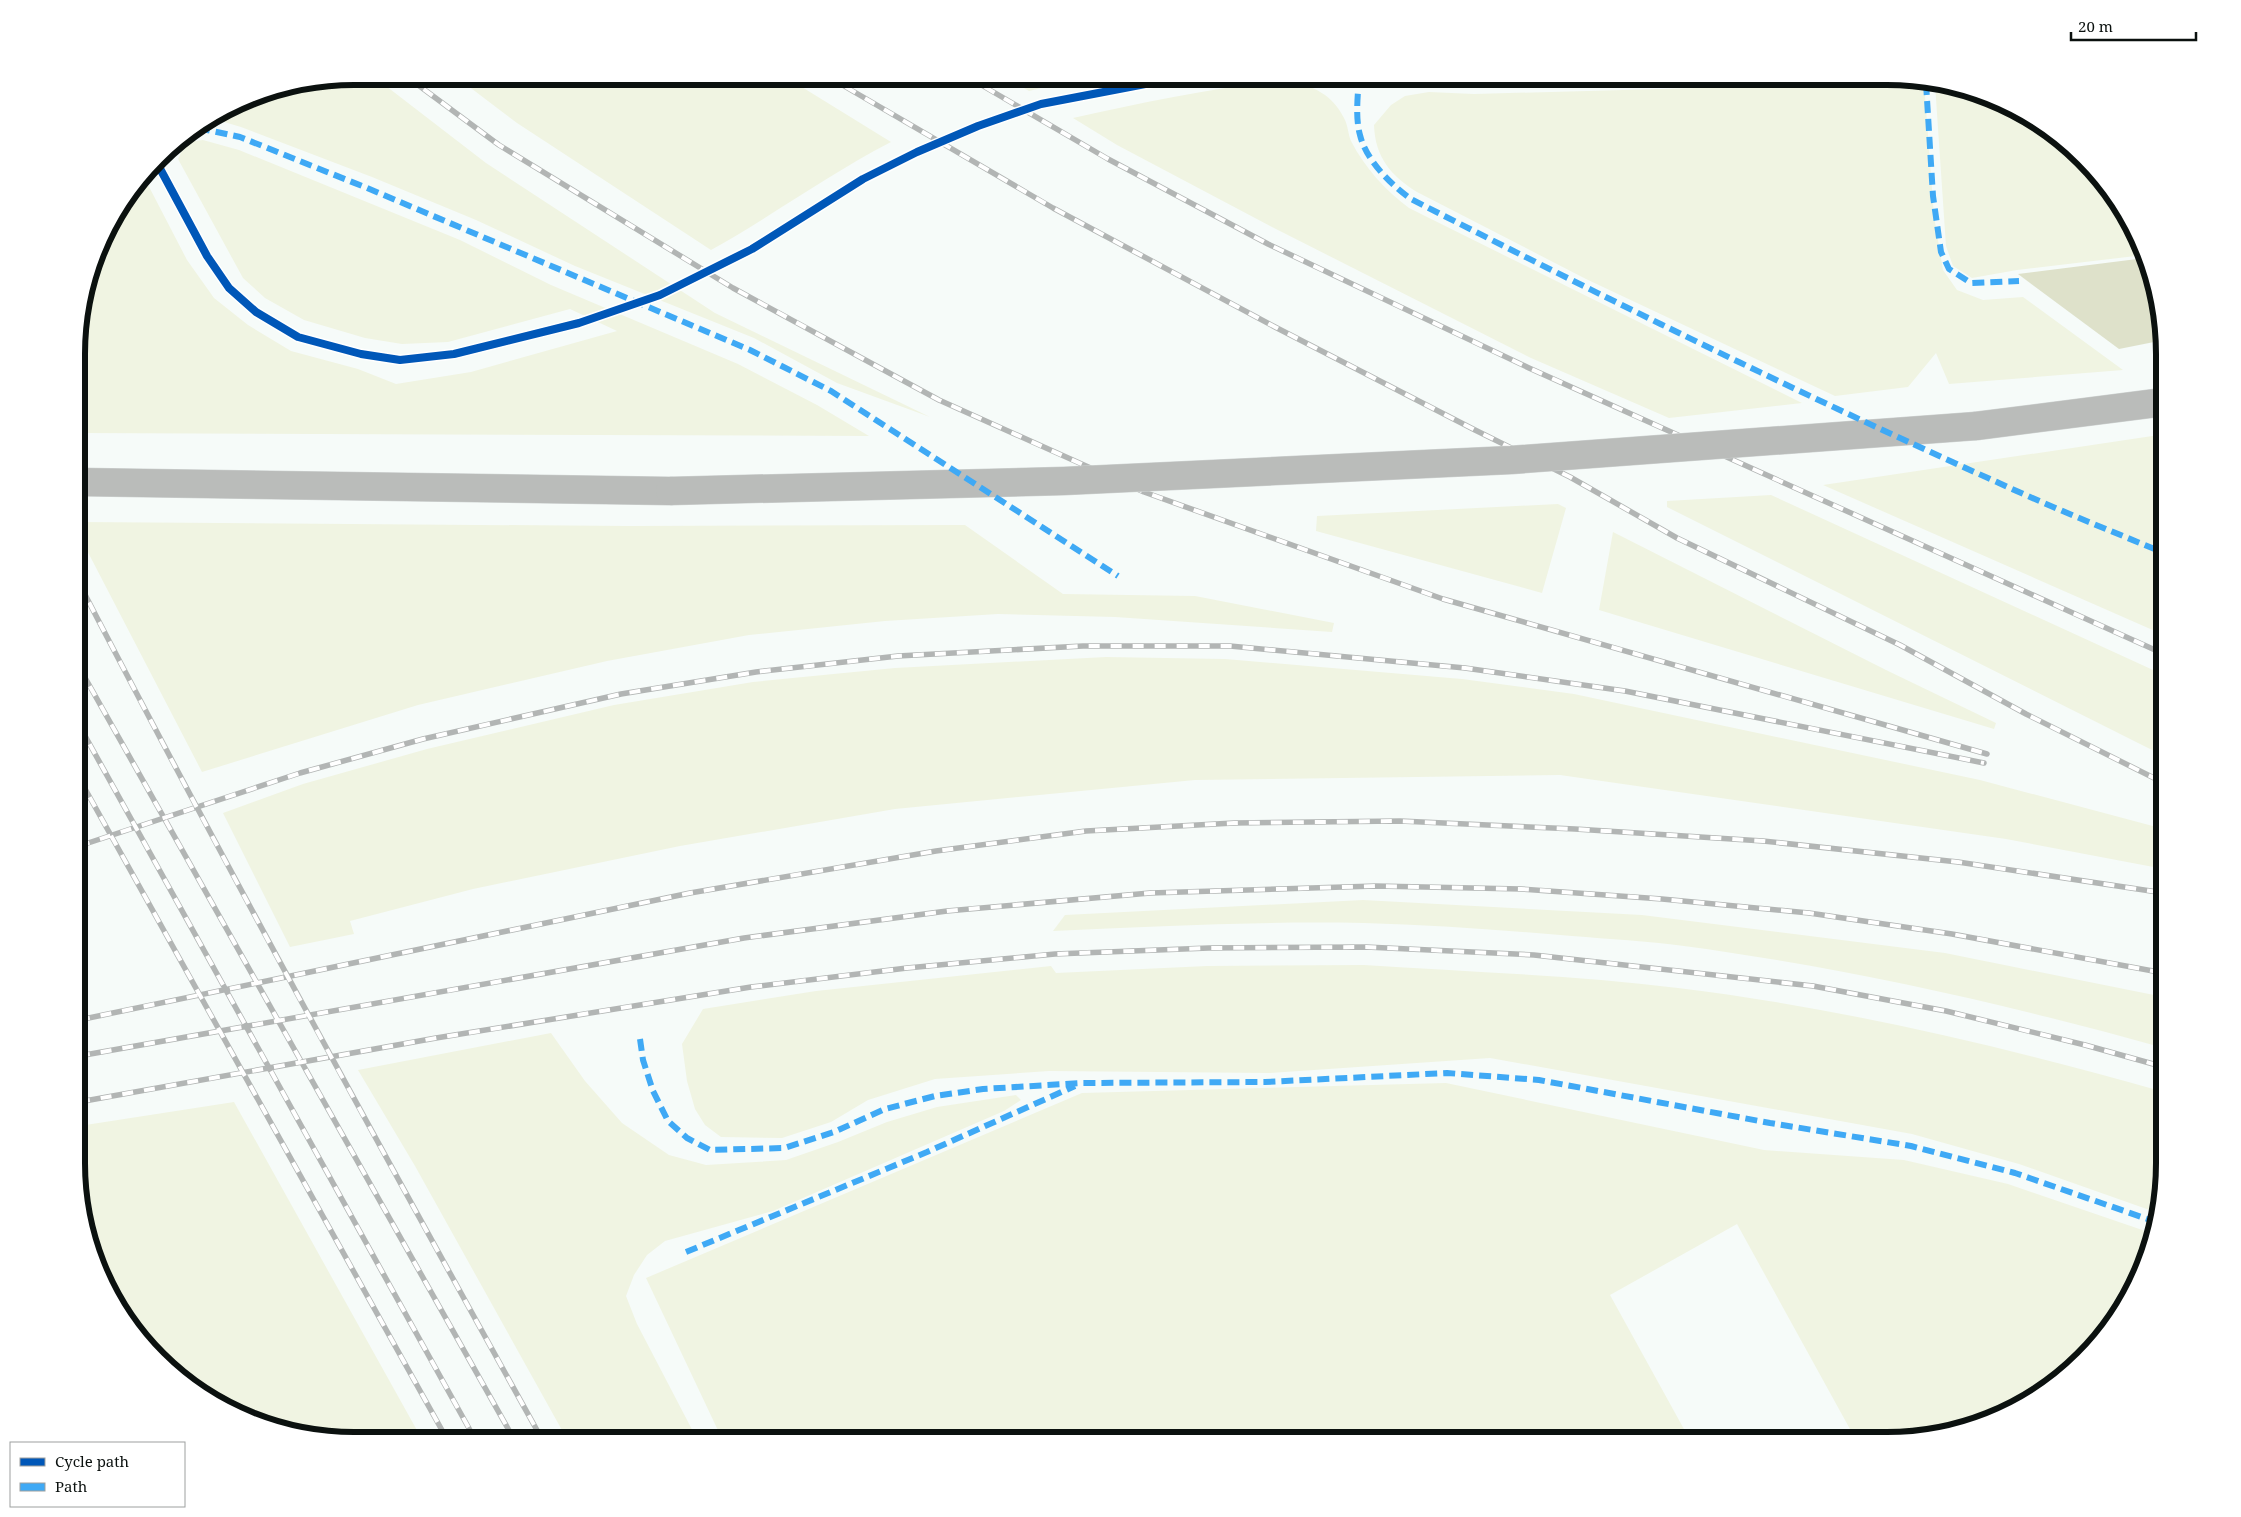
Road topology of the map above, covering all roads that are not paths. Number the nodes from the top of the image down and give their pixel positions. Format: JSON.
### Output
{"nodes":[{"id":1,"x":2156,"y":403,"type":"edge"},
{"id":2,"x":85,"y":482,"type":"edge"}],
"edges":[{"from":1,"to":2,"type":"main road","bridge":true}]}
